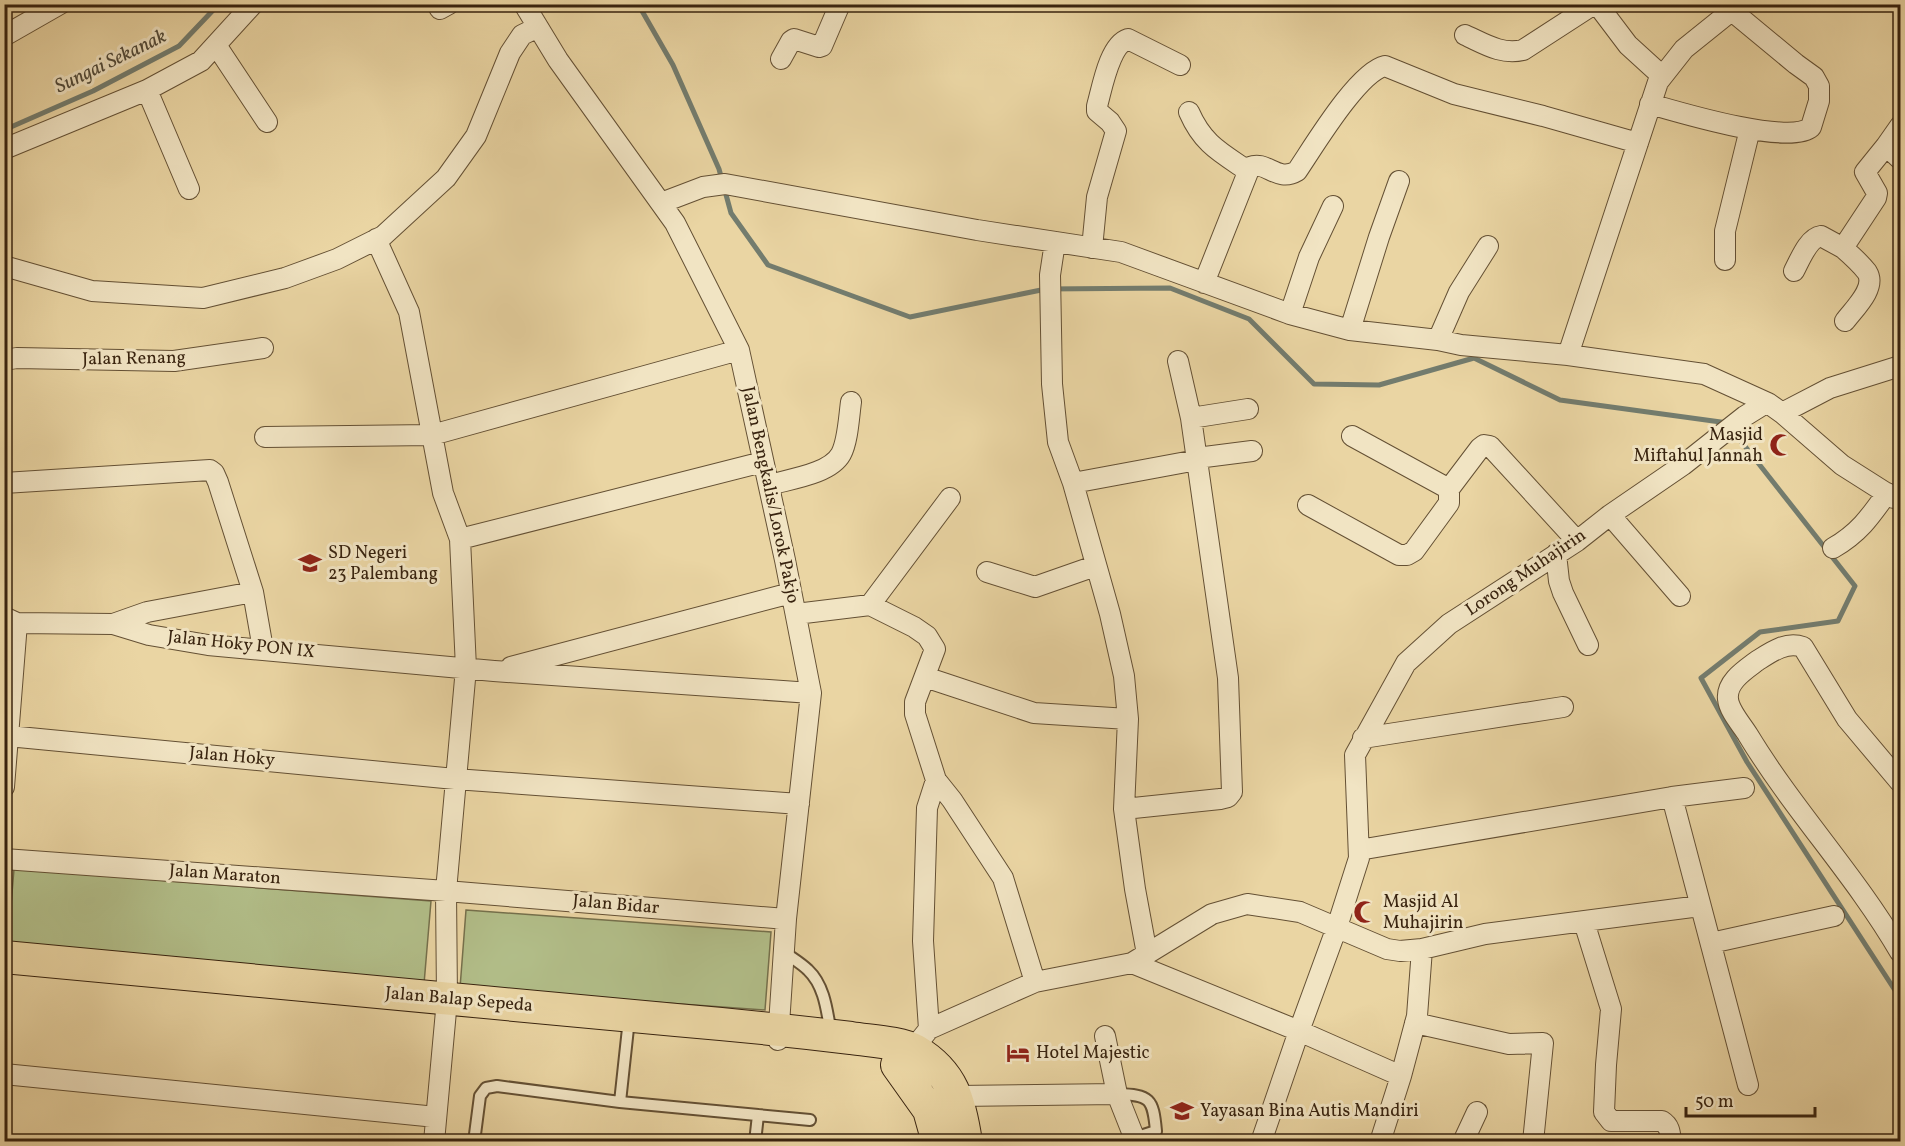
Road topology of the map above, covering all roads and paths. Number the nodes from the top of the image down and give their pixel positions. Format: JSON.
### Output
{"nodes":[{"id":1,"x":60,"y":4,"type":"edge"},
{"id":2,"x":253,"y":4,"type":"edge"},
{"id":3,"x":437,"y":4,"type":"edge"},
{"id":4,"x":449,"y":4,"type":"edge"},
{"id":5,"x":524,"y":4,"type":"edge"},
{"id":6,"x":840,"y":4,"type":"edge"},
{"id":7,"x":1595,"y":4,"type":"edge"},
{"id":8,"x":1736,"y":8,"type":"edge"},
{"id":9,"x":538,"y":27,"type":"junction"},
{"id":10,"x":1465,"y":35,"type":"dead end"},
{"id":11,"x":4,"y":36,"type":"edge"},
{"id":12,"x":216,"y":45,"type":"junction"},
{"id":13,"x":781,"y":59,"type":"dead end"},
{"id":14,"x":1180,"y":65,"type":"dead end"},
{"id":15,"x":1662,"y":76,"type":"junction"},
{"id":16,"x":147,"y":90,"type":"junction"},
{"id":17,"x":1650,"y":104,"type":"junction"},
{"id":18,"x":1189,"y":112,"type":"dead end"},
{"id":19,"x":267,"y":122,"type":"dead end"},
{"id":20,"x":1900,"y":126,"type":"edge"},
{"id":21,"x":1750,"y":129,"type":"junction"},
{"id":22,"x":1638,"y":143,"type":"junction"},
{"id":23,"x":4,"y":149,"type":"edge"},
{"id":24,"x":1893,"y":152,"type":"edge"},
{"id":25,"x":1248,"y":171,"type":"junction"},
{"id":26,"x":1399,"y":181,"type":"dead end"},
{"id":27,"x":189,"y":189,"type":"dead end"},
{"id":28,"x":661,"y":203,"type":"junction"},
{"id":29,"x":1333,"y":206,"type":"dead end"},
{"id":30,"x":376,"y":239,"type":"junction"},
{"id":31,"x":1055,"y":242,"type":"junction"},
{"id":32,"x":1488,"y":246,"type":"dead end"},
{"id":33,"x":1092,"y":248,"type":"junction"},
{"id":34,"x":1844,"y":248,"type":"junction"},
{"id":35,"x":1725,"y":260,"type":"dead end"},
{"id":36,"x":4,"y":266,"type":"edge"},
{"id":37,"x":1794,"y":271,"type":"dead end"},
{"id":38,"x":1204,"y":283,"type":"junction"},
{"id":39,"x":1290,"y":314,"type":"junction"},
{"id":40,"x":1845,"y":321,"type":"dead end"},
{"id":41,"x":1350,"y":330,"type":"junction"},
{"id":42,"x":1438,"y":340,"type":"junction"},
{"id":43,"x":263,"y":348,"type":"dead end"},
{"id":44,"x":739,"y":350,"type":"junction"},
{"id":45,"x":1568,"y":355,"type":"junction"},
{"id":46,"x":4,"y":360,"type":"edge"},
{"id":47,"x":1178,"y":361,"type":"dead end"},
{"id":48,"x":1900,"y":366,"type":"edge"},
{"id":49,"x":851,"y":402,"type":"dead end"},
{"id":50,"x":1774,"y":408,"type":"junction"},
{"id":51,"x":1248,"y":409,"type":"dead end"},
{"id":52,"x":1191,"y":418,"type":"junction"},
{"id":53,"x":432,"y":435,"type":"junction"},
{"id":54,"x":1352,"y":436,"type":"dead end"},
{"id":55,"x":265,"y":437,"type":"dead end"},
{"id":56,"x":1252,"y":451,"type":"dead end"},
{"id":57,"x":1197,"y":459,"type":"junction"},
{"id":58,"x":764,"y":462,"type":"junction"},
{"id":59,"x":4,"y":483,"type":"edge"},
{"id":60,"x":1073,"y":483,"type":"junction"},
{"id":61,"x":769,"y":485,"type":"junction"},
{"id":62,"x":1449,"y":489,"type":"junction"},
{"id":63,"x":1894,"y":496,"type":"edge"},
{"id":64,"x":950,"y":498,"type":"dead end"},
{"id":65,"x":1308,"y":505,"type":"dead end"},
{"id":66,"x":1610,"y":515,"type":"junction"},
{"id":67,"x":460,"y":539,"type":"junction"},
{"id":68,"x":1577,"y":541,"type":"junction"},
{"id":69,"x":1833,"y":548,"type":"dead end"},
{"id":70,"x":1556,"y":554,"type":"junction"},
{"id":71,"x":1095,"y":566,"type":"junction"},
{"id":72,"x":987,"y":572,"type":"dead end"},
{"id":73,"x":253,"y":592,"type":"junction"},
{"id":74,"x":792,"y":593,"type":"junction"},
{"id":75,"x":1680,"y":596,"type":"dead end"},
{"id":76,"x":870,"y":605,"type":"junction"},
{"id":77,"x":796,"y":614,"type":"junction"},
{"id":78,"x":11,"y":620,"type":"edge"},
{"id":79,"x":113,"y":624,"type":"junction"},
{"id":80,"x":1588,"y":645,"type":"dead end"},
{"id":81,"x":263,"y":649,"type":"junction"},
{"id":82,"x":466,"y":668,"type":"junction"},
{"id":83,"x":494,"y":671,"type":"junction"},
{"id":84,"x":925,"y":677,"type":"junction"},
{"id":85,"x":812,"y":693,"type":"junction"},
{"id":86,"x":1563,"y":707,"type":"dead end"},
{"id":87,"x":1128,"y":719,"type":"junction"},
{"id":88,"x":8,"y":736,"type":"junction"},
{"id":89,"x":1363,"y":738,"type":"junction"},
{"id":90,"x":455,"y":779,"type":"junction"},
{"id":91,"x":936,"y":780,"type":"junction"},
{"id":92,"x":1900,"y":782,"type":"edge"},
{"id":93,"x":4,"y":787,"type":"edge"},
{"id":94,"x":1744,"y":788,"type":"dead end"},
{"id":95,"x":1672,"y":797,"type":"junction"},
{"id":96,"x":799,"y":804,"type":"junction"},
{"id":97,"x":1124,"y":809,"type":"junction"},
{"id":98,"x":1359,"y":850,"type":"junction"},
{"id":99,"x":4,"y":859,"type":"edge"},
{"id":100,"x":446,"y":891,"type":"junction"},
{"id":101,"x":1700,"y":906,"type":"junction"},
{"id":102,"x":1834,"y":916,"type":"dead end"},
{"id":103,"x":786,"y":920,"type":"junction"},
{"id":104,"x":1584,"y":922,"type":"junction"},
{"id":105,"x":1337,"y":927,"type":"junction"},
{"id":106,"x":1711,"y":943,"type":"junction"},
{"id":107,"x":1898,"y":943,"type":"edge"},
{"id":108,"x":1422,"y":949,"type":"junction"},
{"id":109,"x":784,"y":952,"type":"junction"},
{"id":110,"x":4,"y":957,"type":"edge"},
{"id":111,"x":1139,"y":958,"type":"junction"},
{"id":112,"x":4,"y":972,"type":"edge"},
{"id":113,"x":1035,"y":982,"type":"junction"},
{"id":114,"x":446,"y":1005,"type":"junction"},
{"id":115,"x":628,"y":1023,"type":"junction"},
{"id":116,"x":1415,"y":1023,"type":"junction"},
{"id":117,"x":1299,"y":1031,"type":"junction"},
{"id":118,"x":779,"y":1036,"type":"junction"},
{"id":119,"x":1105,"y":1036,"type":"dead end"},
{"id":120,"x":831,"y":1042,"type":"junction"},
{"id":121,"x":913,"y":1048,"type":"junction"},
{"id":122,"x":4,"y":1074,"type":"edge"},
{"id":123,"x":1401,"y":1076,"type":"junction"},
{"id":124,"x":1748,"y":1085,"type":"dead end"},
{"id":125,"x":1117,"y":1094,"type":"junction"},
{"id":126,"x":957,"y":1096,"type":"junction"},
{"id":127,"x":620,"y":1102,"type":"junction"},
{"id":128,"x":1477,"y":1112,"type":"dead end"},
{"id":129,"x":758,"y":1115,"type":"junction"},
{"id":130,"x":436,"y":1117,"type":"junction"},
{"id":131,"x":810,"y":1120,"type":"dead end"},
{"id":132,"x":1135,"y":1140,"type":"edge"},
{"id":133,"x":434,"y":1142,"type":"edge"},
{"id":134,"x":474,"y":1142,"type":"edge"},
{"id":135,"x":754,"y":1142,"type":"edge"},
{"id":136,"x":938,"y":1142,"type":"edge"},
{"id":137,"x":966,"y":1142,"type":"edge"},
{"id":138,"x":1262,"y":1142,"type":"edge"},
{"id":139,"x":1380,"y":1142,"type":"edge"},
{"id":140,"x":1463,"y":1142,"type":"edge"},
{"id":141,"x":1533,"y":1142,"type":"edge"},
{"id":142,"x":1671,"y":1142,"type":"edge"}],
"edges":[{"from":1,"to":11,"type":"street"},
{"from":2,"to":12,"type":"street"},
{"from":3,"to":4,"type":"street"},
{"from":5,"to":9,"type":"street","name":"Jalan Bengkalis/Lorok Pakjo"},
{"from":6,"to":13,"type":"street"},
{"from":7,"to":10,"type":"street"},
{"from":7,"to":15,"type":"street"},
{"from":8,"to":15,"type":"street"},
{"from":8,"to":21,"type":"street"},
{"from":9,"to":28,"type":"street","name":"Jalan Bengkalis/Lorok Pakjo"},
{"from":9,"to":30,"type":"street"},
{"from":12,"to":16,"type":"street"},
{"from":12,"to":19,"type":"street"},
{"from":14,"to":33,"type":"street"},
{"from":15,"to":17,"type":"street"},
{"from":16,"to":23,"type":"street"},
{"from":16,"to":27,"type":"street"},
{"from":17,"to":21,"type":"street"},
{"from":17,"to":22,"type":"street"},
{"from":18,"to":25,"type":"street"},
{"from":20,"to":24,"type":"street"},
{"from":21,"to":35,"type":"street"},
{"from":22,"to":25,"type":"street"},
{"from":22,"to":45,"type":"street"},
{"from":24,"to":34,"type":"street"},
{"from":25,"to":38,"type":"street"},
{"from":26,"to":41,"type":"street"},
{"from":28,"to":31,"type":"street"},
{"from":28,"to":44,"type":"street","name":"Jalan Bengkalis/Lorok Pakjo"},
{"from":29,"to":39,"type":"street"},
{"from":30,"to":36,"type":"street"},
{"from":30,"to":53,"type":"street"},
{"from":31,"to":33,"type":"street"},
{"from":31,"to":60,"type":"street"},
{"from":32,"to":42,"type":"street"},
{"from":33,"to":38,"type":"street"},
{"from":34,"to":37,"type":"street"},
{"from":34,"to":40,"type":"street"},
{"from":38,"to":39,"type":"street"},
{"from":39,"to":41,"type":"street"},
{"from":41,"to":42,"type":"street"},
{"from":42,"to":45,"type":"street"},
{"from":43,"to":46,"type":"street","name":"Jalan Renang"},
{"from":44,"to":53,"type":"street"},
{"from":44,"to":58,"type":"street","name":"Jalan Bengkalis/Lorok Pakjo"},
{"from":45,"to":50,"type":"street"},
{"from":47,"to":52,"type":"street"},
{"from":48,"to":50,"type":"street","name":"Lorong Muhajirin"},
{"from":49,"to":61,"type":"street"},
{"from":50,"to":63,"type":"street"},
{"from":50,"to":66,"type":"street","name":"Lorong Muhajirin"},
{"from":51,"to":52,"type":"street"},
{"from":52,"to":57,"type":"street"},
{"from":53,"to":55,"type":"street"},
{"from":53,"to":67,"type":"street"},
{"from":54,"to":62,"type":"street"},
{"from":56,"to":57,"type":"street"},
{"from":57,"to":60,"type":"street"},
{"from":57,"to":97,"type":"street"},
{"from":58,"to":61,"type":"street","name":"Jalan Bengkalis/Lorok Pakjo"},
{"from":58,"to":67,"type":"street"},
{"from":59,"to":73,"type":"street"},
{"from":60,"to":71,"type":"street"},
{"from":61,"to":74,"type":"street","name":"Jalan Bengkalis/Lorok Pakjo"},
{"from":62,"to":65,"type":"street"},
{"from":62,"to":68,"type":"street"},
{"from":63,"to":69,"type":"street"},
{"from":64,"to":76,"type":"street"},
{"from":66,"to":68,"type":"street","name":"Lorong Muhajirin"},
{"from":66,"to":75,"type":"street"},
{"from":67,"to":82,"type":"street"},
{"from":68,"to":70,"type":"street","name":"Lorong Muhajirin"},
{"from":70,"to":80,"type":"street"},
{"from":70,"to":89,"type":"street","name":"Lorong Muhajirin"},
{"from":71,"to":72,"type":"street"},
{"from":71,"to":87,"type":"street"},
{"from":73,"to":79,"type":"street"},
{"from":73,"to":81,"type":"street"},
{"from":74,"to":77,"type":"street","name":"Jalan Bengkalis/Lorok Pakjo"},
{"from":74,"to":83,"type":"street"},
{"from":76,"to":77,"type":"street"},
{"from":76,"to":84,"type":"street"},
{"from":77,"to":85,"type":"street","name":"Jalan Bengkalis/Lorok Pakjo"},
{"from":78,"to":79,"type":"street","name":"Jalan Hoky PON IX"},
{"from":78,"to":88,"type":"street"},
{"from":79,"to":81,"type":"street","name":"Jalan Hoky PON IX"},
{"from":81,"to":82,"type":"street","name":"Jalan Hoky PON IX"},
{"from":82,"to":83,"type":"street","name":"Jalan Hoky PON IX"},
{"from":82,"to":90,"type":"street"},
{"from":83,"to":85,"type":"street","name":"Jalan Hoky PON IX"},
{"from":84,"to":87,"type":"street"},
{"from":84,"to":91,"type":"street"},
{"from":85,"to":96,"type":"street","name":"Jalan Bengkalis/Lorok Pakjo"},
{"from":86,"to":89,"type":"street"},
{"from":87,"to":97,"type":"street"},
{"from":88,"to":90,"type":"street","name":"Jalan Hoky"},
{"from":88,"to":93,"type":"street"},
{"from":89,"to":98,"type":"street","name":"Lorong Muhajirin"},
{"from":90,"to":96,"type":"street","name":"Jalan Hoky"},
{"from":90,"to":100,"type":"street"},
{"from":91,"to":113,"type":"street"},
{"from":91,"to":121,"type":"street"},
{"from":92,"to":107,"type":"street"},
{"from":94,"to":95,"type":"street"},
{"from":95,"to":98,"type":"street"},
{"from":95,"to":101,"type":"street"},
{"from":96,"to":103,"type":"street","name":"Jalan Bengkalis/Lorok Pakjo"},
{"from":97,"to":111,"type":"street"},
{"from":98,"to":105,"type":"street","name":"Lorong Muhajirin"},
{"from":99,"to":100,"type":"street","name":"Jalan Maraton"},
{"from":100,"to":103,"type":"street","name":"Jalan Bidar"},
{"from":100,"to":114,"type":"street"},
{"from":101,"to":104,"type":"street"},
{"from":101,"to":106,"type":"street"},
{"from":102,"to":106,"type":"street"},
{"from":103,"to":109,"type":"street","name":"Jalan Bengkalis/Lorok Pakjo"},
{"from":104,"to":108,"type":"street"},
{"from":104,"to":142,"type":"street"},
{"from":105,"to":108,"type":"street"},
{"from":105,"to":111,"type":"street"},
{"from":105,"to":117,"type":"street","name":"Lorong Muhajirin"},
{"from":106,"to":124,"type":"street"},
{"from":108,"to":116,"type":"street"},
{"from":109,"to":118,"type":"street","name":"Jalan Bengkalis/Lorok Pakjo"},
{"from":109,"to":120,"type":"lane"},
{"from":110,"to":114,"type":"main road","name":"Jalan Balap Sepeda"},
{"from":111,"to":113,"type":"street"},
{"from":111,"to":117,"type":"street"},
{"from":112,"to":114,"type":"main road","name":"Jalan Balap Sepeda"},
{"from":113,"to":121,"type":"street"},
{"from":114,"to":115,"type":"main road","name":"Jalan Balap Sepeda"},
{"from":114,"to":130,"type":"street"},
{"from":115,"to":118,"type":"main road","name":"Jalan Balap Sepeda"},
{"from":115,"to":127,"type":"lane"},
{"from":116,"to":123,"type":"street"},
{"from":116,"to":141,"type":"street"},
{"from":117,"to":123,"type":"street"},
{"from":117,"to":138,"type":"street","name":"Lorong Muhajirin"},
{"from":118,"to":120,"type":"main road","name":"Jalan Balap Sepeda"},
{"from":119,"to":125,"type":"street"},
{"from":120,"to":121,"type":"main road","name":"Jalan Balap Sepeda"},
{"from":121,"to":126,"type":"main road"},
{"from":121,"to":136,"type":"main road"},
{"from":122,"to":130,"type":"street"},
{"from":123,"to":139,"type":"street"},
{"from":125,"to":126,"type":"street"},
{"from":125,"to":132,"type":"street"},
{"from":125,"to":132,"type":"lane"},
{"from":126,"to":137,"type":"main road"},
{"from":127,"to":129,"type":"lane"},
{"from":127,"to":134,"type":"lane"},
{"from":128,"to":140,"type":"street"},
{"from":129,"to":131,"type":"lane"},
{"from":129,"to":135,"type":"lane"},
{"from":130,"to":133,"type":"street"}]}
